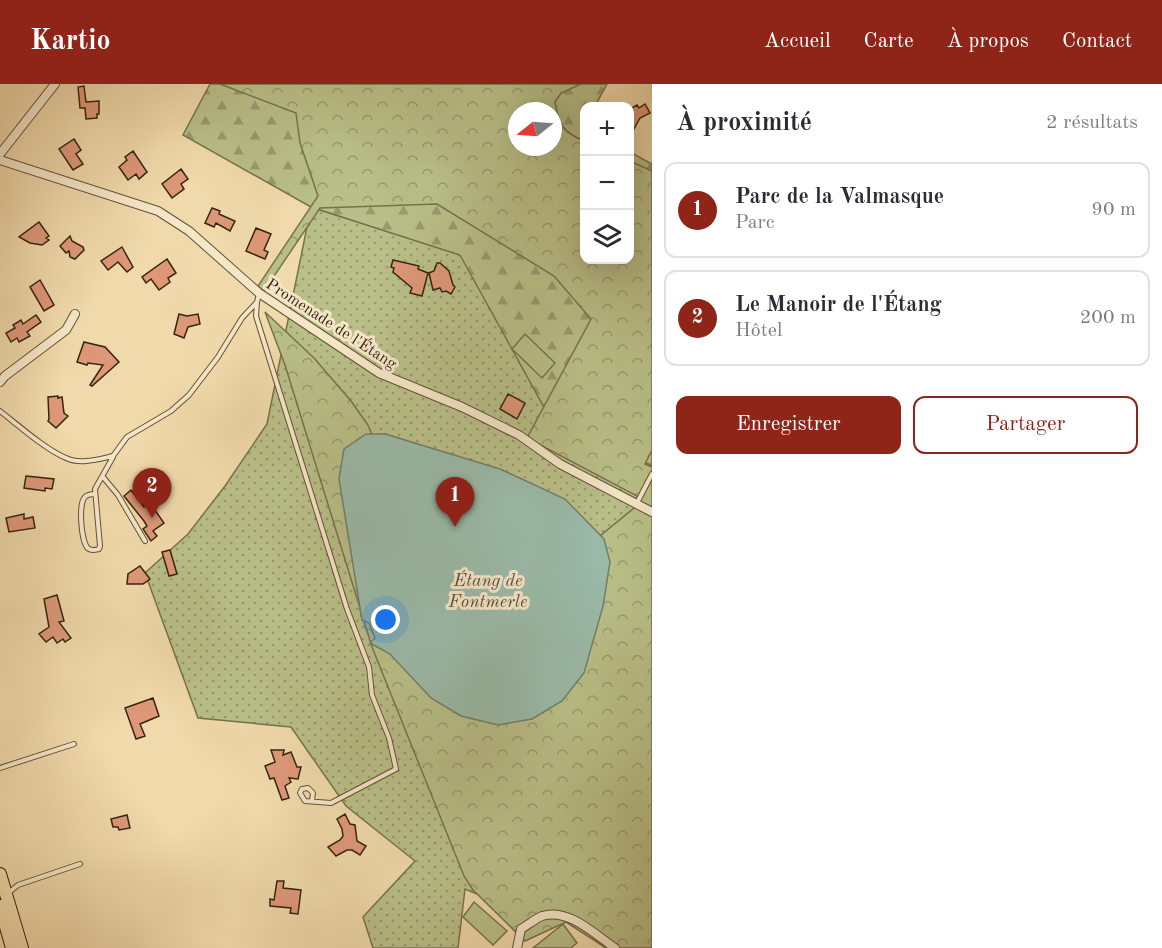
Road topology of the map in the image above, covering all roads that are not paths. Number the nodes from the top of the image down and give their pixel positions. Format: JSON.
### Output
{"nodes":[{"id":1,"x":55,"y":84,"type":"edge"},
{"id":2,"x":0,"y":154,"type":"edge"},
{"id":3,"x":0,"y":160,"type":"edge"},
{"id":4,"x":259,"y":293,"type":"junction"},
{"id":5,"x":257,"y":302,"type":"junction"},
{"id":6,"x":75,"y":314,"type":"dead end"},
{"id":7,"x":0,"y":382,"type":"edge"},
{"id":8,"x":0,"y":411,"type":"edge"},
{"id":9,"x":113,"y":456,"type":"junction"},
{"id":10,"x":652,"y":474,"type":"edge"},
{"id":11,"x":103,"y":477,"type":"junction"},
{"id":12,"x":95,"y":494,"type":"junction"},
{"id":13,"x":636,"y":503,"type":"junction"},
{"id":14,"x":652,"y":512,"type":"edge"},
{"id":15,"x":145,"y":541,"type":"dead end"},
{"id":16,"x":74,"y":744,"type":"dead end"},
{"id":17,"x":0,"y":768,"type":"edge"},
{"id":18,"x":312,"y":800,"type":"dead end"},
{"id":19,"x":80,"y":864,"type":"dead end"},
{"id":20,"x":0,"y":874,"type":"edge"},
{"id":21,"x":6,"y":895,"type":"junction"},
{"id":22,"x":0,"y":906,"type":"edge"},
{"id":23,"x":12,"y":948,"type":"edge"},
{"id":24,"x":22,"y":948,"type":"edge"},
{"id":25,"x":517,"y":948,"type":"edge"},
{"id":26,"x":615,"y":948,"type":"edge"}],
"edges":[{"from":1,"to":2,"type":"street"},
{"from":3,"to":4,"type":"street","name":"Promenade de l'Étang"},
{"from":4,"to":5,"type":"lane"},
{"from":4,"to":13,"type":"street","name":"Promenade de l'Étang"},
{"from":5,"to":9,"type":"lane"},
{"from":5,"to":18,"type":"lane"},
{"from":6,"to":7,"type":"street"},
{"from":8,"to":9,"type":"lane"},
{"from":9,"to":11,"type":"lane"},
{"from":10,"to":13,"type":"lane"},
{"from":11,"to":12,"type":"lane"},
{"from":11,"to":15,"type":"lane"},
{"from":12,"to":12,"type":"lane"},
{"from":13,"to":14,"type":"street","name":"Promenade de l'Étang"},
{"from":16,"to":17,"type":"lane"},
{"from":19,"to":21,"type":"lane"},
{"from":20,"to":21,"type":"main road"},
{"from":21,"to":24,"type":"main road"},
{"from":22,"to":23,"type":"main road"},
{"from":25,"to":26,"type":"street"}]}
